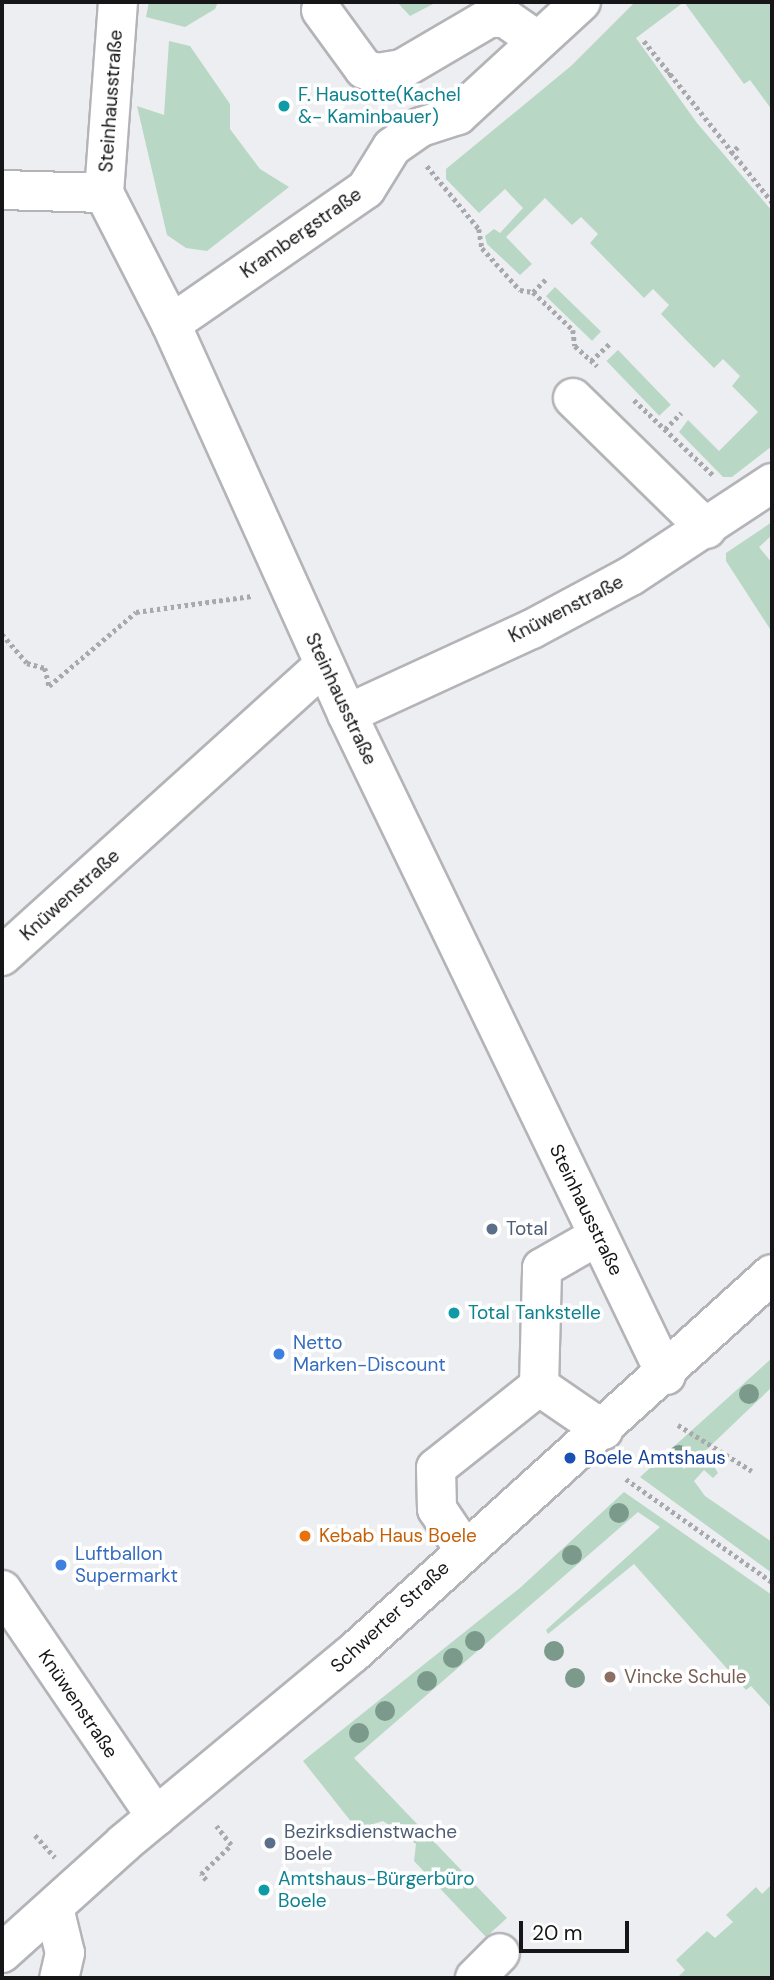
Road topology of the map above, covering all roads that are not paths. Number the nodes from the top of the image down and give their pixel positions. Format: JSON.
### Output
{"nodes":[{"id":1,"x":118,"y":2,"type":"edge"},
{"id":2,"x":581,"y":2,"type":"edge"},
{"id":3,"x":321,"y":10,"type":"dead end"},
{"id":4,"x":538,"y":41,"type":"junction"},
{"id":5,"x":2,"y":190,"type":"edge"},
{"id":6,"x":104,"y":194,"type":"junction"},
{"id":7,"x":171,"y":324,"type":"junction"},
{"id":8,"x":573,"y":398,"type":"dead end"},
{"id":9,"x":758,"y":494,"type":"edge"},
{"id":10,"x":707,"y":529,"type":"junction"},
{"id":11,"x":324,"y":665,"type":"junction"},
{"id":12,"x":347,"y":714,"type":"junction"},
{"id":13,"x":2,"y":956,"type":"edge"},
{"id":14,"x":598,"y":1236,"type":"junction"},
{"id":15,"x":772,"y":1274,"type":"edge"},
{"id":16,"x":666,"y":1375,"type":"junction"},
{"id":17,"x":539,"y":1386,"type":"junction"},
{"id":18,"x":603,"y":1430,"type":"junction"},
{"id":19,"x":464,"y":1549,"type":"junction"},
{"id":20,"x":2,"y":1590,"type":"edge"},
{"id":21,"x":156,"y":1817,"type":"junction"},
{"id":22,"x":54,"y":1908,"type":"junction"},
{"id":23,"x":2,"y":1953,"type":"edge"},
{"id":24,"x":60,"y":1978,"type":"edge"}],
"edges":[{"from":1,"to":6,"type":"street","name":"Steinhausstraße"},
{"from":2,"to":4,"type":"street","name":"Krambergstraße"},
{"from":3,"to":4,"type":"street"},
{"from":4,"to":7,"type":"street","name":"Krambergstraße"},
{"from":5,"to":6,"type":"street"},
{"from":6,"to":7,"type":"street","name":"Steinhausstraße"},
{"from":7,"to":11,"type":"street","name":"Steinhausstraße"},
{"from":8,"to":10,"type":"street"},
{"from":9,"to":10,"type":"street","name":"Knüwenstraße"},
{"from":10,"to":12,"type":"street","name":"Knüwenstraße"},
{"from":11,"to":12,"type":"street","name":"Steinhausstraße"},
{"from":11,"to":13,"type":"street","name":"Knüwenstraße"},
{"from":12,"to":14,"type":"street","name":"Steinhausstraße"},
{"from":14,"to":16,"type":"street","name":"Steinhausstraße"},
{"from":14,"to":17,"type":"street"},
{"from":15,"to":16,"type":"street","name":"Schwerter Straße"},
{"from":16,"to":18,"type":"street","name":"Schwerter Straße"},
{"from":17,"to":18,"type":"street"},
{"from":17,"to":19,"type":"street"},
{"from":18,"to":19,"type":"street","name":"Schwerter Straße"},
{"from":19,"to":21,"type":"street","name":"Schwerter Straße"},
{"from":20,"to":21,"type":"street","name":"Knüwenstraße"},
{"from":21,"to":22,"type":"street","name":"Schwerter Straße"},
{"from":22,"to":23,"type":"street","name":"Schwerter Straße"},
{"from":22,"to":24,"type":"street"}]}
